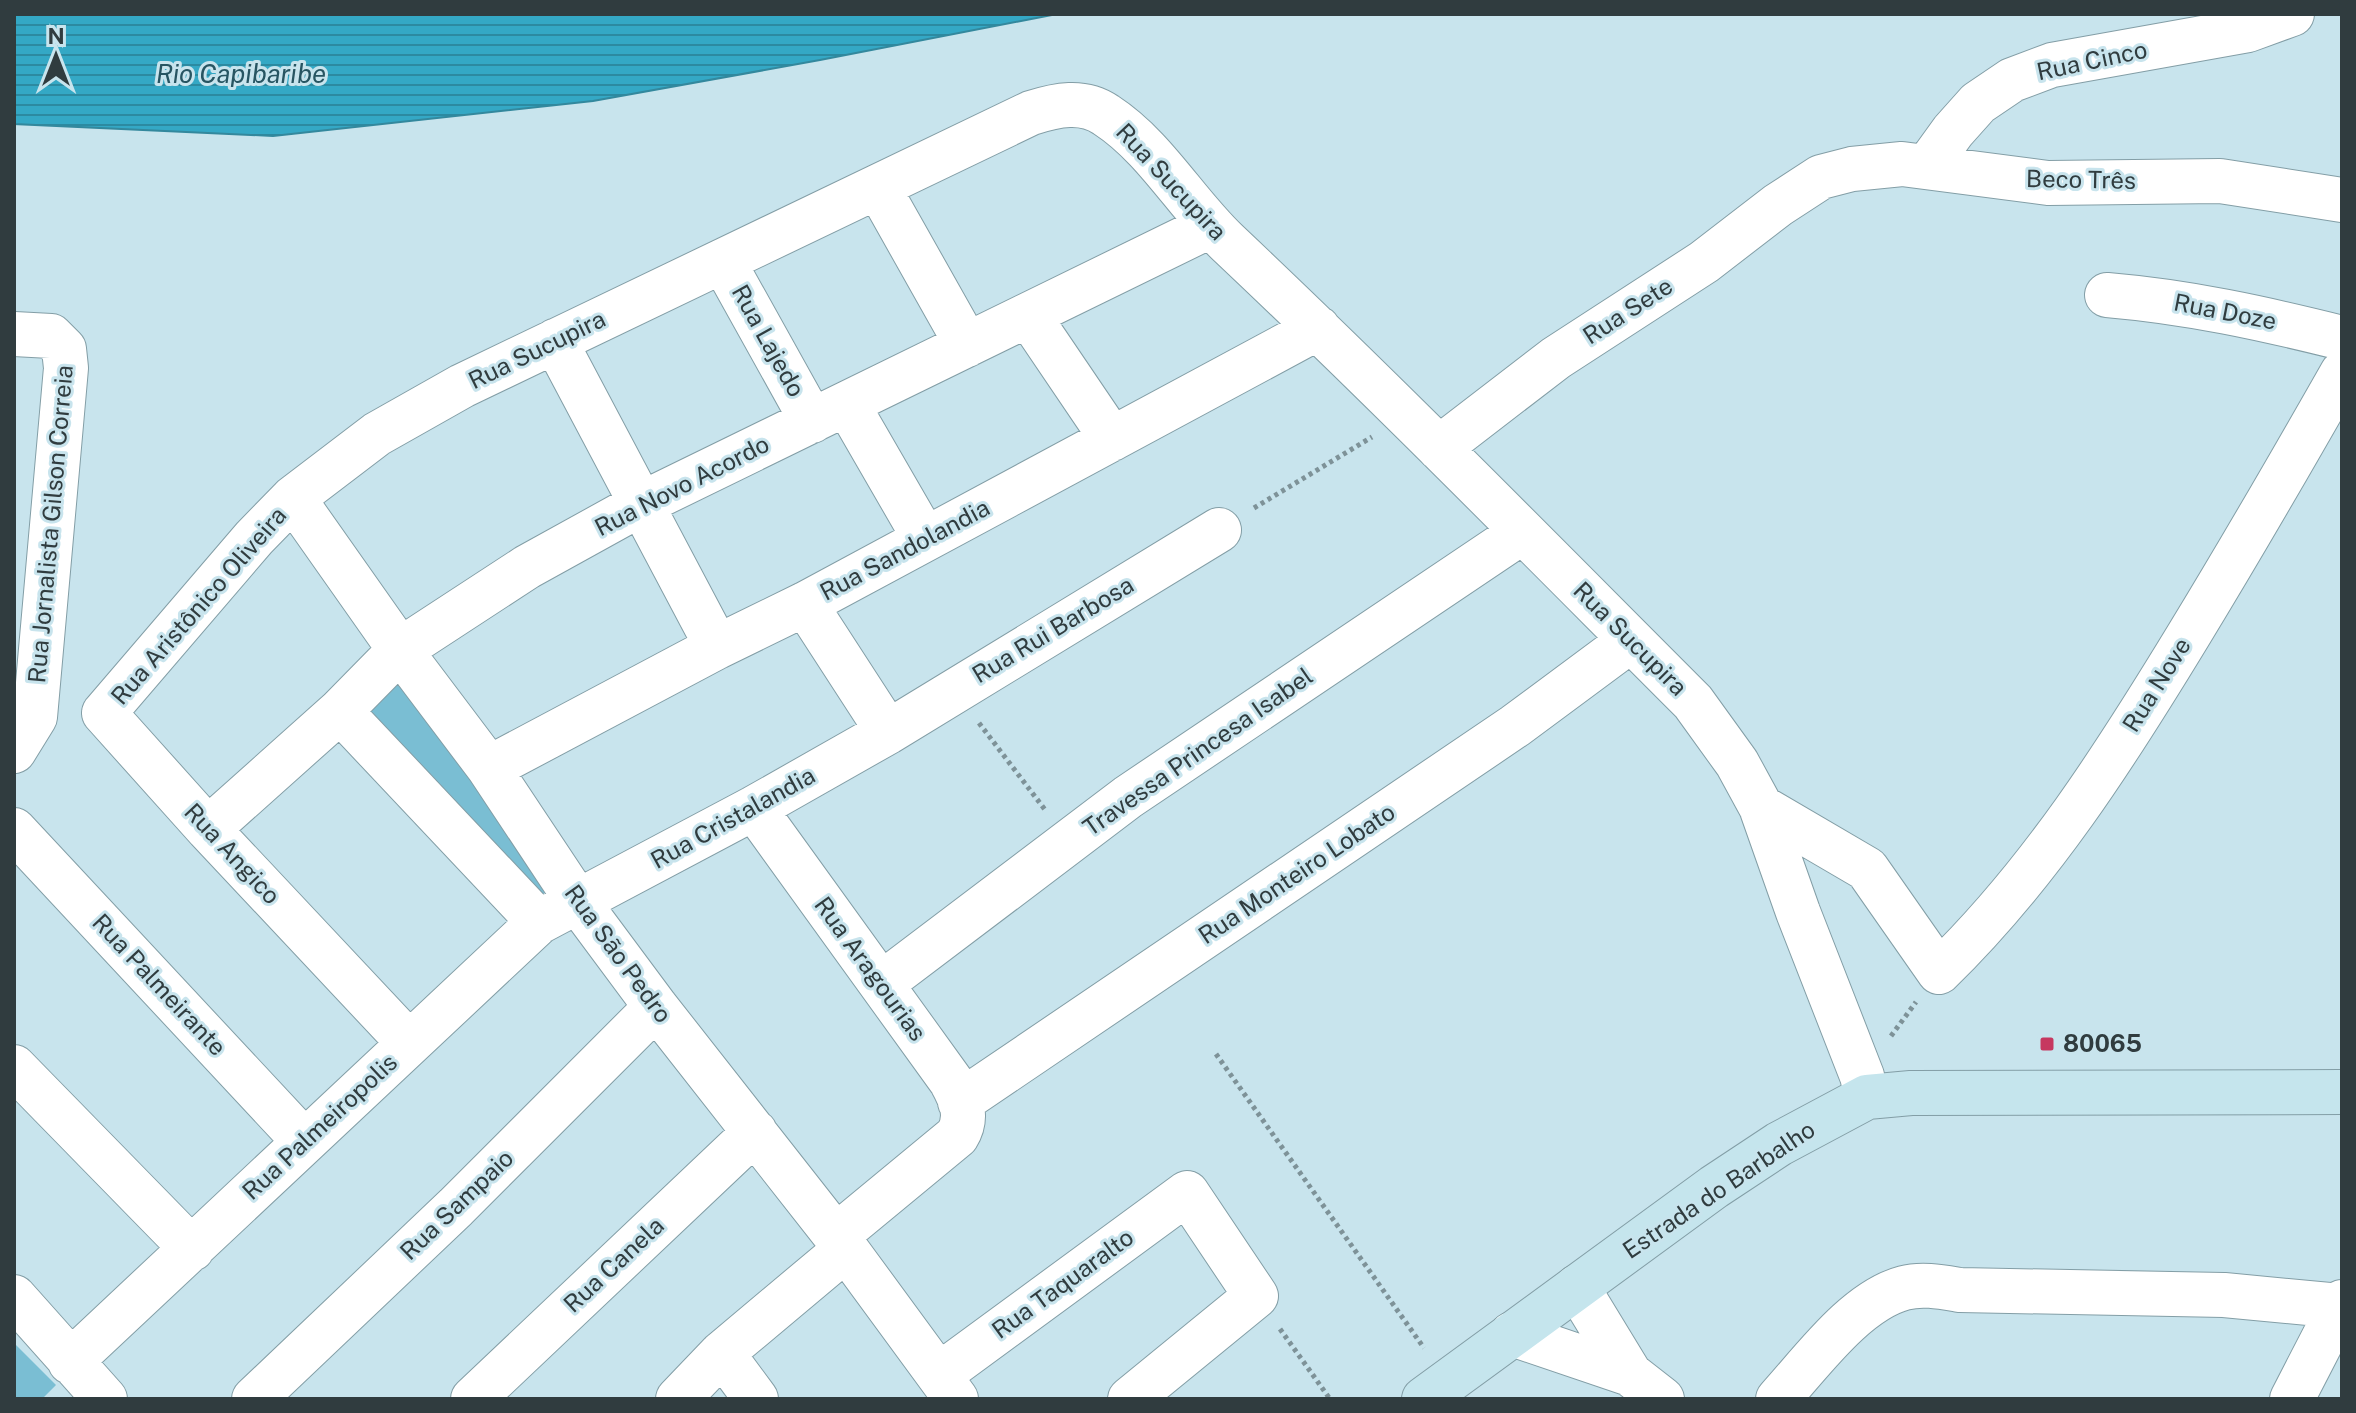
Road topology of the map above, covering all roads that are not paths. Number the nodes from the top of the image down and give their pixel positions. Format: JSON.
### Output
{"nodes":[{"id":1,"x":2292,"y":14,"type":"edge"},
{"id":2,"x":1927,"y":167,"type":"junction"},
{"id":3,"x":1821,"y":177,"type":"joint"},
{"id":4,"x":878,"y":187,"type":"junction"},
{"id":5,"x":2342,"y":200,"type":"edge"},
{"id":6,"x":1210,"y":226,"type":"junction"},
{"id":7,"x":723,"y":261,"type":"junction"},
{"id":8,"x":2107,"y":295,"type":"dead end"},
{"id":9,"x":1028,"y":315,"type":"junction"},
{"id":10,"x":1318,"y":328,"type":"junction"},
{"id":11,"x":32,"y":335,"type":"edge"},
{"id":12,"x":2342,"y":338,"type":"edge"},
{"id":13,"x":555,"y":341,"type":"junction"},
{"id":14,"x":967,"y":345,"type":"junction"},
{"id":15,"x":2342,"y":373,"type":"edge"},
{"id":16,"x":830,"y":412,"type":"junction"},
{"id":17,"x":1112,"y":439,"type":"junction"},
{"id":18,"x":1439,"y":448,"type":"junction"},
{"id":19,"x":293,"y":498,"type":"junction"},
{"id":20,"x":641,"y":504,"type":"junction"},
{"id":21,"x":1219,"y":530,"type":"road end"},
{"id":22,"x":1522,"y":532,"type":"junction"},
{"id":23,"x":925,"y":539,"type":"junction"},
{"id":24,"x":805,"y":604,"type":"junction"},
{"id":25,"x":1631,"y":640,"type":"junction"},
{"id":26,"x":717,"y":647,"type":"junction"},
{"id":27,"x":400,"y":650,"type":"junction"},
{"id":28,"x":340,"y":711,"type":"junction"},
{"id":29,"x":104,"y":713,"type":"junction"},
{"id":30,"x":21,"y":728,"type":"edge"},
{"id":31,"x":888,"y":732,"type":"junction"},
{"id":32,"x":489,"y":768,"type":"junction"},
{"id":33,"x":1761,"y":807,"type":"junction"},
{"id":34,"x":754,"y":808,"type":"junction"},
{"id":35,"x":208,"y":829,"type":"junction"},
{"id":36,"x":14,"y":830,"type":"edge"},
{"id":37,"x":578,"y":902,"type":"junction"},
{"id":38,"x":539,"y":922,"type":"junction"},
{"id":39,"x":881,"y":984,"type":"junction"},
{"id":40,"x":656,"y":1007,"type":"junction"},
{"id":41,"x":409,"y":1043,"type":"junction"},
{"id":42,"x":14,"y":1067,"type":"edge"},
{"id":43,"x":1864,"y":1086,"type":"junction"},
{"id":44,"x":2342,"y":1092,"type":"edge"},
{"id":45,"x":958,"y":1119,"type":"junction"},
{"id":46,"x":755,"y":1132,"type":"junction"},
{"id":47,"x":304,"y":1141,"type":"junction"},
{"id":48,"x":841,"y":1242,"type":"junction"},
{"id":49,"x":192,"y":1249,"type":"junction"},
{"id":50,"x":1577,"y":1287,"type":"junction"},
{"id":51,"x":14,"y":1297,"type":"edge"},
{"id":52,"x":2341,"y":1304,"type":"edge"},
{"id":53,"x":1512,"y":1334,"type":"junction"},
{"id":54,"x":722,"y":1353,"type":"junction"},
{"id":55,"x":70,"y":1362,"type":"junction"},
{"id":56,"x":1646,"y":1386,"type":"edge"},
{"id":57,"x":948,"y":1387,"type":"edge"},
{"id":58,"x":1436,"y":1390,"type":"edge"},
{"id":59,"x":105,"y":1399,"type":"edge"},
{"id":60,"x":254,"y":1399,"type":"edge"},
{"id":61,"x":473,"y":1399,"type":"edge"},
{"id":62,"x":678,"y":1399,"type":"edge"},
{"id":63,"x":756,"y":1399,"type":"edge"},
{"id":64,"x":1130,"y":1399,"type":"edge"},
{"id":65,"x":1778,"y":1399,"type":"edge"},
{"id":66,"x":2292,"y":1399,"type":"edge"}],
"edges":[{"from":1,"to":2,"type":"street","name":"Rua Cinco"},
{"from":2,"to":3,"type":"street","name":"Beco Três"},
{"from":2,"to":5,"type":"street","name":"Beco Três"},
{"from":3,"to":18,"type":"street","name":"Rua Sete"},
{"from":4,"to":6,"type":"street","name":"Rua Sucupira"},
{"from":4,"to":7,"type":"street","name":"Rua Sucupira"},
{"from":4,"to":14,"type":"street"},
{"from":6,"to":9,"type":"street","name":"Rua Novo Acordo"},
{"from":6,"to":10,"type":"street","name":"Rua Sucupira"},
{"from":7,"to":13,"type":"street","name":"Rua Sucupira"},
{"from":7,"to":16,"type":"street","name":"Rua Lajedo"},
{"from":8,"to":12,"type":"street","name":"Rua Doze"},
{"from":9,"to":14,"type":"street","name":"Rua Novo Acordo"},
{"from":9,"to":17,"type":"street"},
{"from":10,"to":17,"type":"street","name":"Rua Sandolandia"},
{"from":10,"to":18,"type":"street","name":"Rua Sucupira"},
{"from":11,"to":30,"type":"street","name":"Rua Jornalista Gilson Correia"},
{"from":13,"to":19,"type":"street","name":"Rua Sucupira"},
{"from":13,"to":20,"type":"street"},
{"from":14,"to":16,"type":"street","name":"Rua Novo Acordo"},
{"from":15,"to":33,"type":"street","name":"Rua Nove"},
{"from":16,"to":20,"type":"street","name":"Rua Novo Acordo"},
{"from":16,"to":23,"type":"street","name":"Rua Lajedo"},
{"from":17,"to":23,"type":"street","name":"Rua Sandolandia"},
{"from":18,"to":22,"type":"street","name":"Rua Sucupira"},
{"from":19,"to":27,"type":"street","name":"Rua São Pedro"},
{"from":19,"to":29,"type":"street","name":"Rua Aristônico Oliveira"},
{"from":20,"to":26,"type":"street"},
{"from":20,"to":27,"type":"street","name":"Rua Novo Acordo"},
{"from":21,"to":31,"type":"street","name":"Rua Rui Barbosa"},
{"from":22,"to":25,"type":"street","name":"Rua Sucupira"},
{"from":22,"to":39,"type":"street","name":"Travessa Princesa Isabel"},
{"from":23,"to":24,"type":"street","name":"Rua Sandolandia"},
{"from":24,"to":26,"type":"street","name":"Rua Sandolandia"},
{"from":24,"to":31,"type":"street"},
{"from":25,"to":33,"type":"street","name":"Rua Sucupira"},
{"from":25,"to":45,"type":"street","name":"Rua Monteiro Lobato"},
{"from":26,"to":32,"type":"street","name":"Rua Sandolandia"},
{"from":27,"to":28,"type":"street","name":"Rua Novo Acordo"},
{"from":27,"to":32,"type":"street","name":"Rua São Pedro"},
{"from":28,"to":35,"type":"street","name":"Rua Novo Acordo"},
{"from":28,"to":38,"type":"street","name":"Rua São Pedro"},
{"from":29,"to":30,"type":"street"},
{"from":29,"to":35,"type":"street","name":"Rua Angico"},
{"from":31,"to":34,"type":"street","name":"Rua Cristalandia"},
{"from":32,"to":37,"type":"street","name":"Rua São Pedro"},
{"from":33,"to":43,"type":"street","name":"Rua Sucupira"},
{"from":34,"to":37,"type":"street","name":"Rua Cristalandia"},
{"from":34,"to":39,"type":"street","name":"Rua Aragourias"},
{"from":35,"to":41,"type":"street","name":"Rua Angico"},
{"from":36,"to":47,"type":"street","name":"Rua Palmeirante"},
{"from":37,"to":38,"type":"street","name":"Rua Palmeiropolis"},
{"from":37,"to":40,"type":"street","name":"Rua São Pedro"},
{"from":38,"to":41,"type":"street","name":"Rua Palmeiropolis"},
{"from":39,"to":45,"type":"street","name":"Rua Aragourias"},
{"from":40,"to":46,"type":"street","name":"Rua São Pedro"},
{"from":40,"to":60,"type":"street","name":"Rua Sampaio"},
{"from":41,"to":47,"type":"street","name":"Rua Palmeiropolis"},
{"from":42,"to":49,"type":"street"},
{"from":43,"to":44,"type":"street","name":"Estrada do Barbalho"},
{"from":43,"to":50,"type":"street","name":"Estrada do Barbalho"},
{"from":45,"to":48,"type":"street","name":"Rua Monteiro Lobato"},
{"from":46,"to":48,"type":"street","name":"Rua São Pedro"},
{"from":46,"to":61,"type":"street","name":"Rua Canela"},
{"from":47,"to":49,"type":"street","name":"Rua Palmeiropolis"},
{"from":48,"to":54,"type":"street","name":"Rua Monteiro Lobato"},
{"from":48,"to":57,"type":"street","name":"Rua São Pedro"},
{"from":49,"to":55,"type":"street","name":"Rua Palmeiropolis"},
{"from":50,"to":53,"type":"street","name":"Estrada do Barbalho"},
{"from":50,"to":56,"type":"street"},
{"from":51,"to":55,"type":"street"},
{"from":52,"to":65,"type":"street"},
{"from":52,"to":66,"type":"street"},
{"from":53,"to":56,"type":"street"},
{"from":53,"to":58,"type":"street","name":"Estrada do Barbalho"},
{"from":54,"to":62,"type":"street","name":"Rua Monteiro Lobato"},
{"from":54,"to":63,"type":"street"},
{"from":55,"to":59,"type":"street"},
{"from":57,"to":64,"type":"street","name":"Rua Taquaralto"}]}
